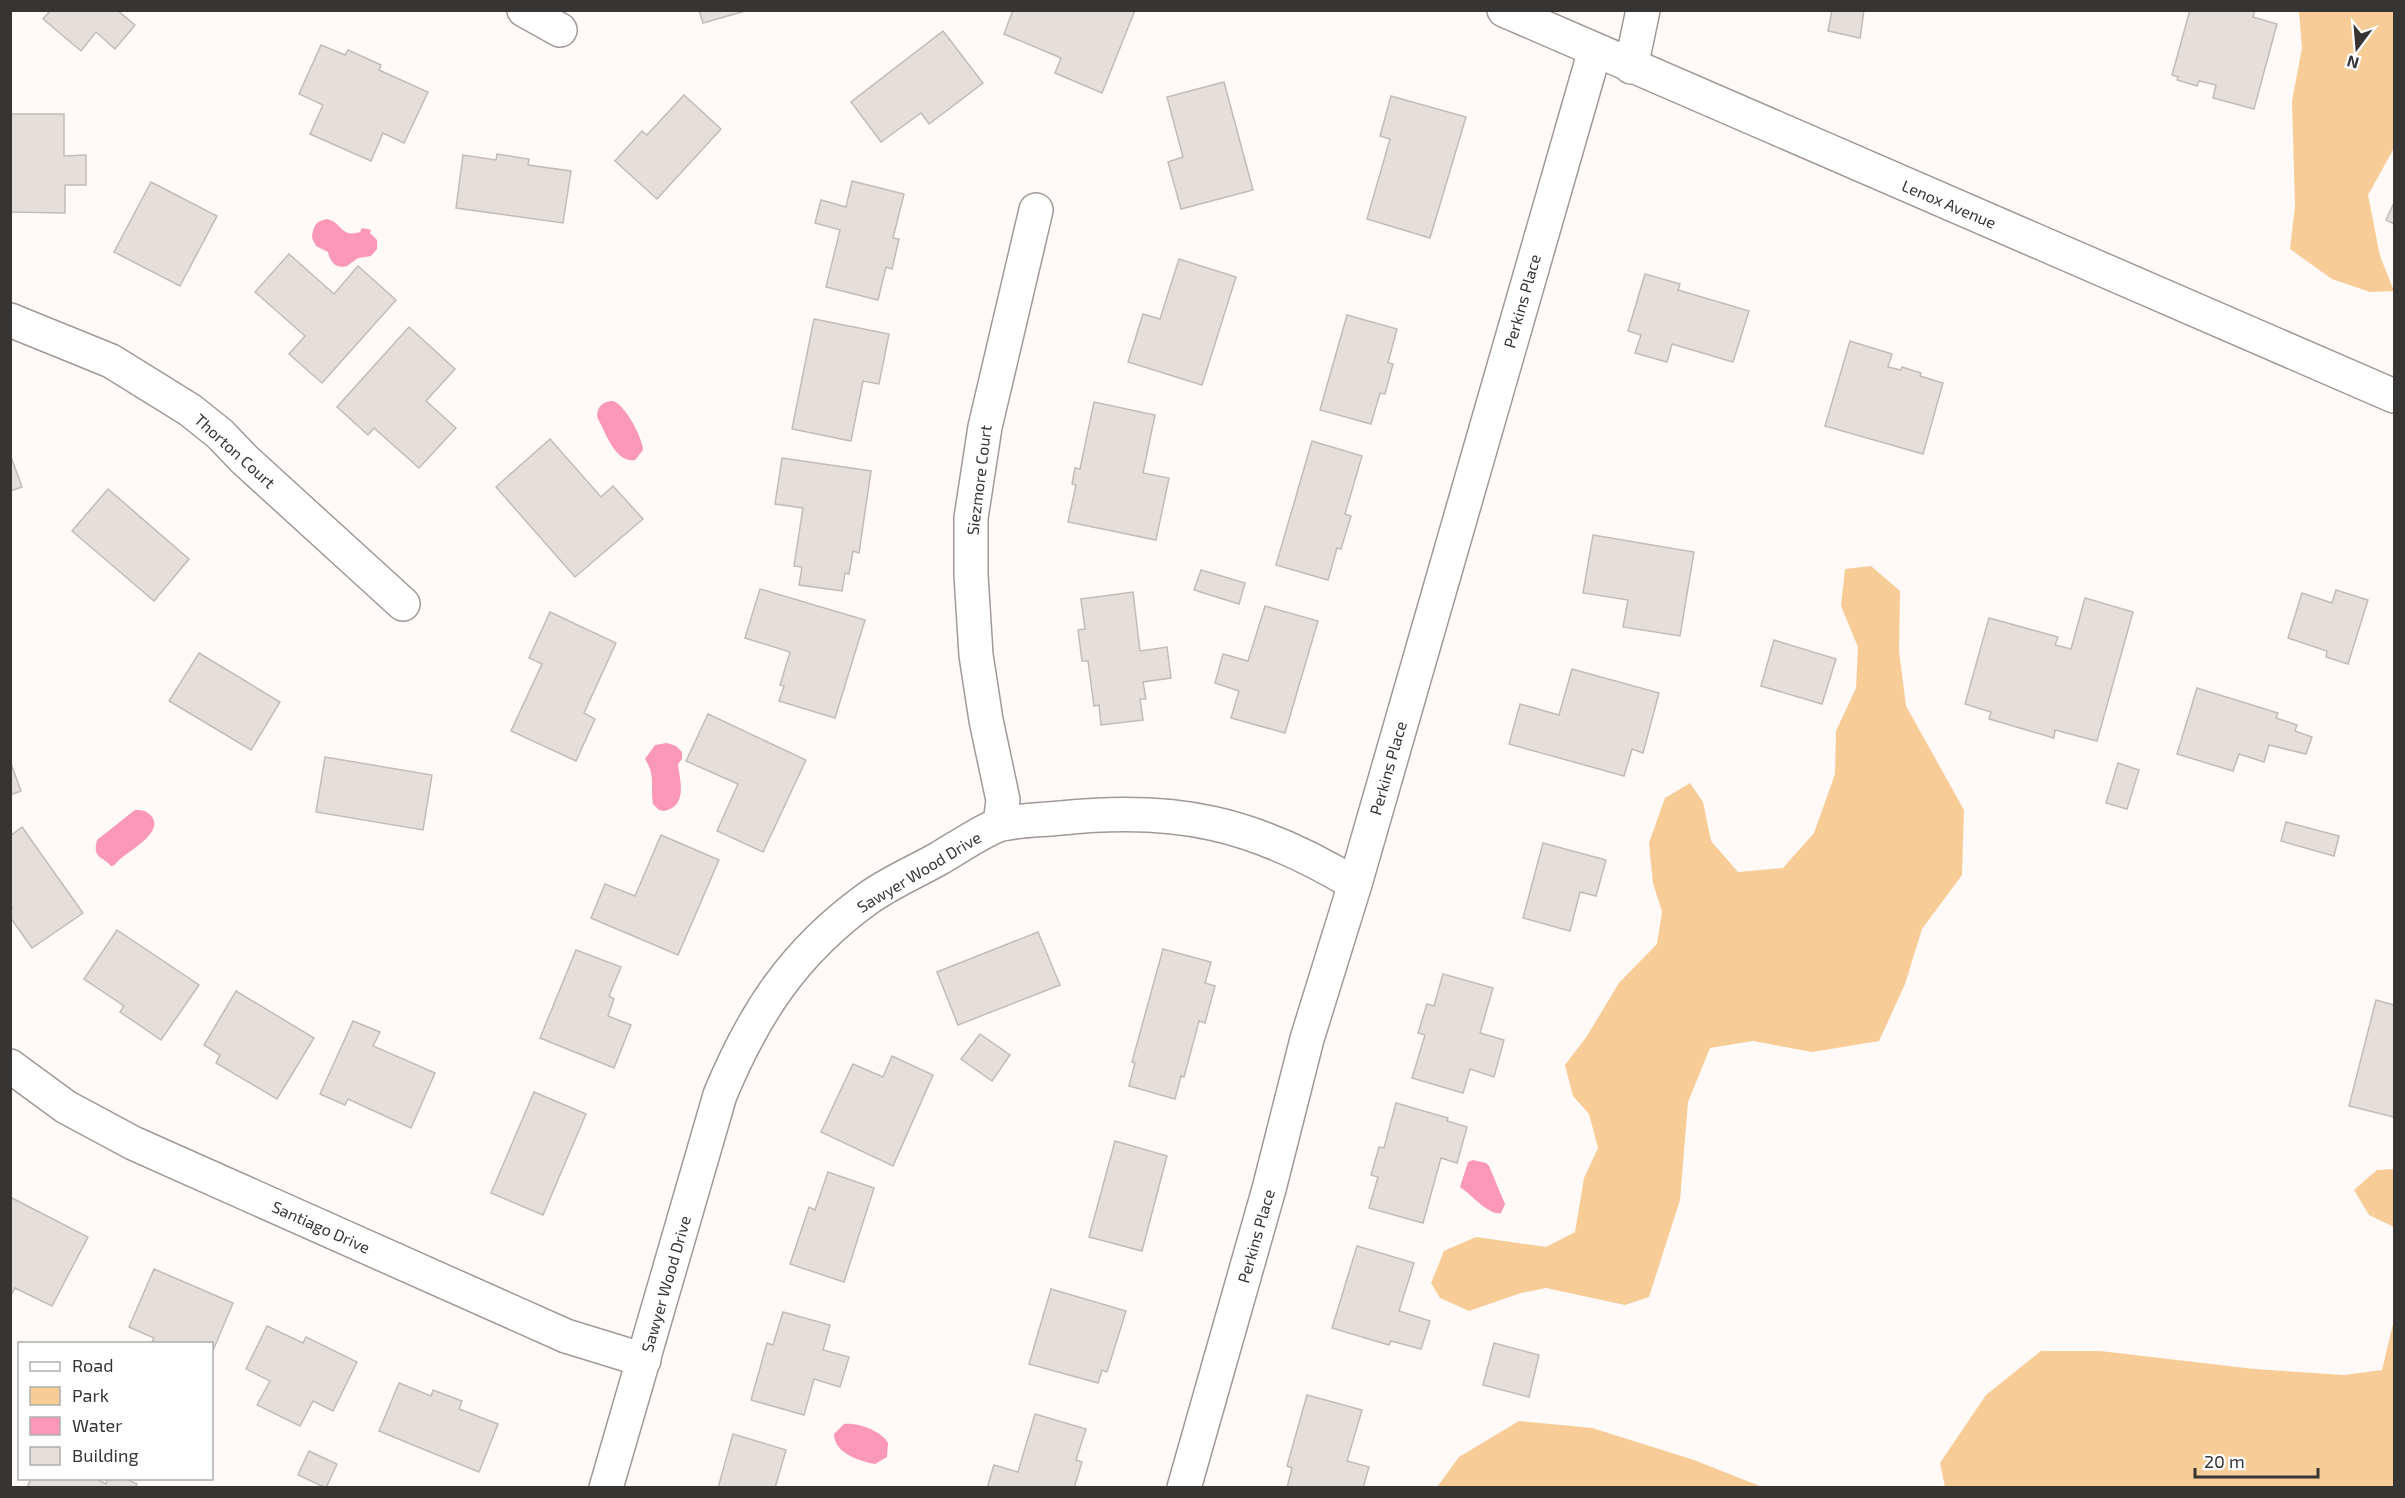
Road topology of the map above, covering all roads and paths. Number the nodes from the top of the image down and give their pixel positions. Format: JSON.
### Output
{"nodes":[{"id":1,"x":524,"y":10,"type":"edge"},
{"id":2,"x":1504,"y":10,"type":"edge"},
{"id":3,"x":1643,"y":10,"type":"edge"},
{"id":4,"x":560,"y":30,"type":"dead end"},
{"id":5,"x":1595,"y":50,"type":"junction"},
{"id":6,"x":1631,"y":67,"type":"junction"},
{"id":7,"x":1036,"y":210,"type":"dead end"},
{"id":8,"x":10,"y":320,"type":"edge"},
{"id":9,"x":2394,"y":396,"type":"edge"},
{"id":10,"x":403,"y":604,"type":"dead end"},
{"id":11,"x":1000,"y":824,"type":"junction"},
{"id":12,"x":1355,"y":884,"type":"junction"},
{"id":13,"x":10,"y":1066,"type":"edge"},
{"id":14,"x":644,"y":1360,"type":"junction"},
{"id":15,"x":606,"y":1488,"type":"edge"},
{"id":16,"x":1184,"y":1488,"type":"edge"}],
"edges":[{"from":1,"to":4,"type":"street"},
{"from":2,"to":5,"type":"street","name":"Lenox Avenue"},
{"from":3,"to":6,"type":"street"},
{"from":5,"to":6,"type":"street","name":"Lenox Avenue"},
{"from":5,"to":12,"type":"street","name":"Perkins Place"},
{"from":6,"to":9,"type":"street","name":"Lenox Avenue"},
{"from":7,"to":11,"type":"street","name":"Siezmore Court"},
{"from":8,"to":10,"type":"street","name":"Thorton Court"},
{"from":11,"to":12,"type":"street","name":"Sawyer Wood Drive"},
{"from":11,"to":14,"type":"street","name":"Sawyer Wood Drive"},
{"from":12,"to":16,"type":"street","name":"Perkins Place"},
{"from":13,"to":14,"type":"street","name":"Santiago Drive"},
{"from":14,"to":15,"type":"street","name":"Sawyer Wood Drive"}]}
